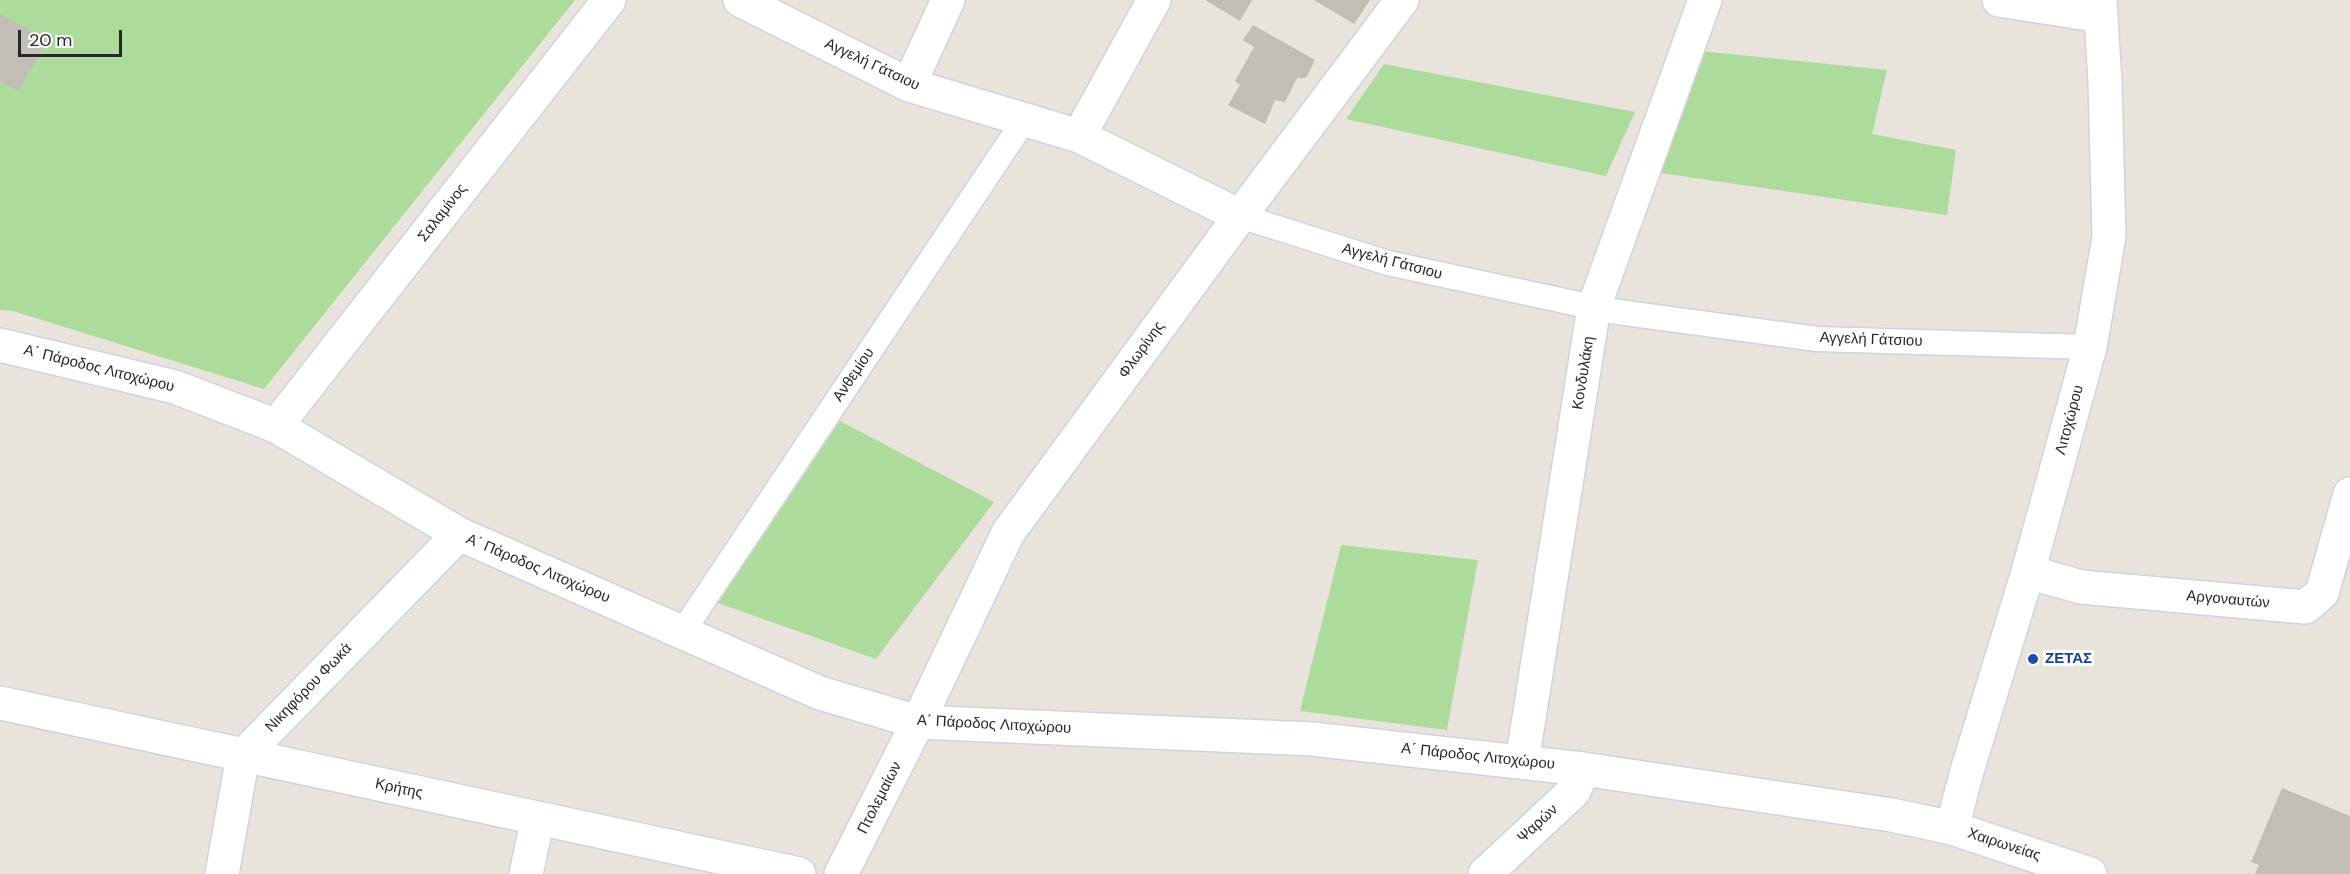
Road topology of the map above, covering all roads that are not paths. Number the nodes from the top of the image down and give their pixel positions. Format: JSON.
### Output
{"nodes":[{"id":1,"x":609,"y":0,"type":"edge"},
{"id":2,"x":740,"y":0,"type":"edge"},
{"id":3,"x":948,"y":0,"type":"edge"},
{"id":4,"x":1154,"y":0,"type":"edge"},
{"id":5,"x":1402,"y":0,"type":"edge"},
{"id":6,"x":1706,"y":0,"type":"edge"},
{"id":7,"x":1999,"y":0,"type":"edge"},
{"id":8,"x":2101,"y":8,"type":"edge"},
{"id":9,"x":909,"y":85,"type":"junction"},
{"id":10,"x":1026,"y":119,"type":"junction"},
{"id":11,"x":1079,"y":136,"type":"junction"},
{"id":12,"x":1240,"y":216,"type":"junction"},
{"id":13,"x":1594,"y":307,"type":"junction"},
{"id":14,"x":0,"y":345,"type":"edge"},
{"id":15,"x":2090,"y":346,"type":"junction"},
{"id":16,"x":276,"y":426,"type":"junction"},
{"id":17,"x":2350,"y":494,"type":"edge"},
{"id":18,"x":459,"y":534,"type":"junction"},
{"id":19,"x":2028,"y":572,"type":"junction"},
{"id":20,"x":683,"y":631,"type":"junction"},
{"id":21,"x":0,"y":703,"type":"edge"},
{"id":22,"x":918,"y":722,"type":"junction"},
{"id":23,"x":243,"y":756,"type":"junction"},
{"id":24,"x":1522,"y":762,"type":"junction"},
{"id":25,"x":1583,"y":768,"type":"junction"},
{"id":26,"x":538,"y":818,"type":"junction"},
{"id":27,"x":1952,"y":828,"type":"junction"},
{"id":28,"x":222,"y":874,"type":"edge"},
{"id":29,"x":526,"y":874,"type":"edge"},
{"id":30,"x":799,"y":874,"type":"edge"},
{"id":31,"x":841,"y":874,"type":"edge"},
{"id":32,"x":1485,"y":874,"type":"edge"},
{"id":33,"x":2090,"y":874,"type":"edge"}],
"edges":[{"from":1,"to":16,"type":"street","name":"Σαλαμίνος"},
{"from":2,"to":9,"type":"street","name":"Αγγελή Γάτσιου"},
{"from":3,"to":9,"type":"street"},
{"from":4,"to":11,"type":"street"},
{"from":5,"to":12,"type":"street","name":"Φλωρίνης"},
{"from":6,"to":13,"type":"street","name":"Κονδυλάκη"},
{"from":7,"to":8,"type":"street"},
{"from":8,"to":15,"type":"street","name":"Λιτοχώρου"},
{"from":9,"to":10,"type":"street","name":"Αγγελή Γάτσιου"},
{"from":10,"to":11,"type":"street","name":"Αγγελή Γάτσιου"},
{"from":10,"to":20,"type":"street","name":"Ανθεμίου"},
{"from":11,"to":12,"type":"street","name":"Αγγελή Γάτσιου"},
{"from":12,"to":13,"type":"street","name":"Αγγελή Γάτσιου"},
{"from":12,"to":22,"type":"street","name":"Φλωρίνης"},
{"from":13,"to":15,"type":"street","name":"Αγγελή Γάτσιου"},
{"from":13,"to":24,"type":"street","name":"Κονδυλάκη"},
{"from":14,"to":16,"type":"street","name":"Α΄ Πάροδος Λιτοχώρου"},
{"from":15,"to":19,"type":"street","name":"Λιτοχώρου"},
{"from":16,"to":18,"type":"street","name":"Α΄ Πάροδος Λιτοχώρου"},
{"from":17,"to":19,"type":"street","name":"Αργοναυτών"},
{"from":18,"to":20,"type":"street","name":"Α΄ Πάροδος Λιτοχώρου"},
{"from":18,"to":23,"type":"street","name":"Νικηφόρου Φωκά"},
{"from":19,"to":27,"type":"street","name":"Λιτοχώρου"},
{"from":20,"to":22,"type":"street","name":"Α΄ Πάροδος Λιτοχώρου"},
{"from":21,"to":23,"type":"street","name":"Κρήτης"},
{"from":22,"to":24,"type":"street","name":"Α΄ Πάροδος Λιτοχώρου"},
{"from":22,"to":31,"type":"street","name":"Πτολεμαίων"},
{"from":23,"to":26,"type":"street","name":"Κρήτης"},
{"from":23,"to":28,"type":"street"},
{"from":24,"to":25,"type":"street","name":"Α΄ Πάροδος Λιτοχώρου"},
{"from":25,"to":27,"type":"street","name":"Α΄ Πάροδος Λιτοχώρου"},
{"from":25,"to":32,"type":"street","name":"Ψαρών"},
{"from":26,"to":29,"type":"street"},
{"from":26,"to":30,"type":"street","name":"Κρήτης"},
{"from":27,"to":33,"type":"street","name":"Χαιρωνείας"}]}
